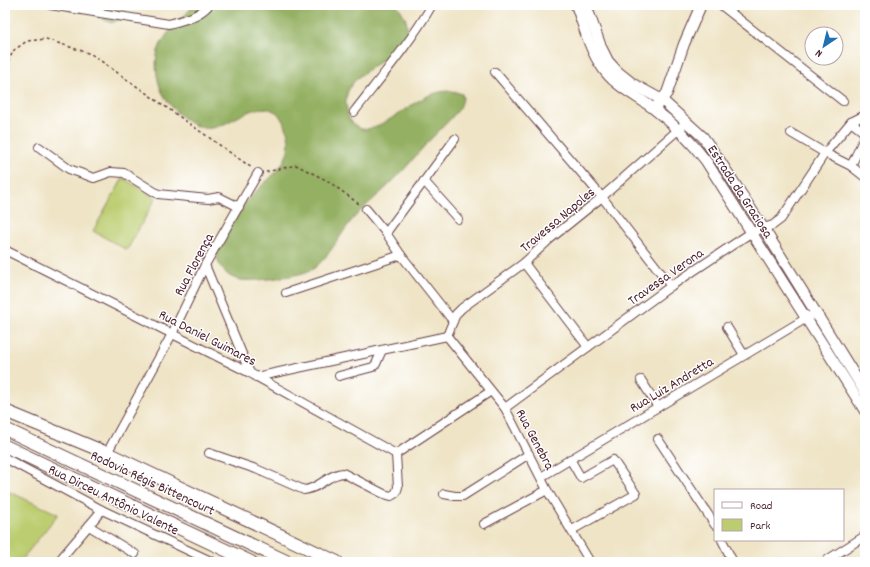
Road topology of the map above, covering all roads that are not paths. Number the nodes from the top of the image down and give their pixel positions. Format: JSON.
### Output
{"nodes":[{"id":1,"x":50,"y":5,"type":"edge"},
{"id":2,"x":209,"y":5,"type":"edge"},
{"id":3,"x":432,"y":5,"type":"edge"},
{"id":4,"x":576,"y":5,"type":"edge"},
{"id":5,"x":586,"y":5,"type":"edge"},
{"id":6,"x":701,"y":5,"type":"edge"},
{"id":7,"x":722,"y":5,"type":"edge"},
{"id":8,"x":495,"y":72,"type":"dead end"},
{"id":9,"x":662,"y":100,"type":"junction"},
{"id":10,"x":843,"y":101,"type":"dead end"},
{"id":11,"x":654,"y":109,"type":"junction"},
{"id":12,"x":354,"y":112,"type":"dead end"},
{"id":13,"x":865,"y":115,"type":"edge"},
{"id":14,"x":687,"y":122,"type":"junction"},
{"id":15,"x":851,"y":122,"type":"junction"},
{"id":16,"x":679,"y":130,"type":"junction"},
{"id":17,"x":791,"y":133,"type":"dead end"},
{"id":18,"x":865,"y":134,"type":"edge"},
{"id":19,"x":455,"y":139,"type":"dead end"},
{"id":20,"x":39,"y":147,"type":"dead end"},
{"id":21,"x":825,"y":153,"type":"junction"},
{"id":22,"x":852,"y":166,"type":"junction"},
{"id":23,"x":258,"y":173,"type":"road end"},
{"id":24,"x":865,"y":177,"type":"edge"},
{"id":25,"x":424,"y":181,"type":"junction"},
{"id":26,"x":602,"y":197,"type":"junction"},
{"id":27,"x":239,"y":207,"type":"junction"},
{"id":28,"x":366,"y":209,"type":"road end"},
{"id":29,"x":458,"y":219,"type":"dead end"},
{"id":30,"x":764,"y":229,"type":"junction"},
{"id":31,"x":752,"y":232,"type":"junction"},
{"id":32,"x":386,"y":234,"type":"junction"},
{"id":33,"x":5,"y":250,"type":"edge"},
{"id":34,"x":400,"y":255,"type":"junction"},
{"id":35,"x":524,"y":263,"type":"junction"},
{"id":36,"x":205,"y":266,"type":"junction"},
{"id":37,"x":671,"y":286,"type":"junction"},
{"id":38,"x":286,"y":293,"type":"dead end"},
{"id":39,"x":811,"y":315,"type":"junction"},
{"id":40,"x":453,"y":321,"type":"junction"},
{"id":41,"x":726,"y":327,"type":"dead end"},
{"id":42,"x":172,"y":334,"type":"junction"},
{"id":43,"x":447,"y":336,"type":"junction"},
{"id":44,"x":588,"y":347,"type":"junction"},
{"id":45,"x":382,"y":350,"type":"junction"},
{"id":46,"x":744,"y":355,"type":"junction"},
{"id":47,"x":253,"y":375,"type":"junction"},
{"id":48,"x":340,"y":376,"type":"dead end"},
{"id":49,"x":642,"y":380,"type":"dead end"},
{"id":50,"x":491,"y":391,"type":"junction"},
{"id":51,"x":865,"y":392,"type":"edge"},
{"id":52,"x":658,"y":407,"type":"junction"},
{"id":53,"x":505,"y":408,"type":"junction"},
{"id":54,"x":5,"y":411,"type":"edge"},
{"id":55,"x":865,"y":411,"type":"edge"},
{"id":56,"x":5,"y":429,"type":"edge"},
{"id":57,"x":658,"y":439,"type":"dead end"},
{"id":58,"x":5,"y":446,"type":"edge"},
{"id":59,"x":106,"y":453,"type":"junction"},
{"id":60,"x":208,"y":453,"type":"dead end"},
{"id":61,"x":396,"y":454,"type":"junction"},
{"id":62,"x":529,"y":454,"type":"junction"},
{"id":63,"x":5,"y":458,"type":"edge"},
{"id":64,"x":570,"y":460,"type":"junction"},
{"id":65,"x":541,"y":477,"type":"junction"},
{"id":66,"x":547,"y":490,"type":"junction"},
{"id":67,"x":444,"y":494,"type":"dead end"},
{"id":68,"x":102,"y":510,"type":"junction"},
{"id":69,"x":714,"y":523,"type":"edge"},
{"id":70,"x":484,"y":524,"type":"dead end"},
{"id":71,"x":89,"y":526,"type":"junction"},
{"id":72,"x":572,"y":530,"type":"junction"},
{"id":73,"x":865,"y":536,"type":"edge"},
{"id":74,"x":722,"y":541,"type":"edge"},
{"id":75,"x":135,"y":554,"type":"dead end"},
{"id":76,"x":58,"y":562,"type":"edge"},
{"id":77,"x":213,"y":562,"type":"edge"},
{"id":78,"x":251,"y":562,"type":"edge"},
{"id":79,"x":288,"y":562,"type":"edge"},
{"id":80,"x":337,"y":562,"type":"edge"},
{"id":81,"x":590,"y":562,"type":"edge"},
{"id":82,"x":733,"y":562,"type":"edge"},
{"id":83,"x":824,"y":562,"type":"edge"}],
"edges":[{"from":1,"to":2,"type":"street"},
{"from":3,"to":12,"type":"street"},
{"from":4,"to":11,"type":"main road","name":"Estrada da Graciosa"},
{"from":5,"to":9,"type":"main road","name":"Estrada da Graciosa"},
{"from":6,"to":9,"type":"main road"},
{"from":7,"to":10,"type":"street"},
{"from":8,"to":26,"type":"street"},
{"from":9,"to":11,"type":"main road"},
{"from":9,"to":14,"type":"main road","name":"Estrada da Graciosa"},
{"from":11,"to":16,"type":"main road","name":"Estrada da Graciosa"},
{"from":13,"to":15,"type":"street"},
{"from":14,"to":16,"type":"street","name":"Travessa Napoles"},
{"from":14,"to":30,"type":"main road","name":"Estrada da Graciosa"},
{"from":15,"to":18,"type":"street"},
{"from":15,"to":21,"type":"street","name":"Travessa Verona"},
{"from":16,"to":26,"type":"street","name":"Travessa Napoles"},
{"from":16,"to":31,"type":"main road","name":"Estrada da Graciosa"},
{"from":17,"to":21,"type":"street"},
{"from":18,"to":22,"type":"street"},
{"from":19,"to":25,"type":"street"},
{"from":20,"to":27,"type":"street"},
{"from":21,"to":22,"type":"street"},
{"from":21,"to":30,"type":"street","name":"Travessa Verona"},
{"from":22,"to":24,"type":"street"},
{"from":23,"to":27,"type":"street","name":"Rua Florença"},
{"from":25,"to":29,"type":"street"},
{"from":25,"to":32,"type":"street"},
{"from":26,"to":35,"type":"street","name":"Travessa Napoles"},
{"from":26,"to":37,"type":"street"},
{"from":27,"to":36,"type":"street","name":"Rua Florença"},
{"from":28,"to":32,"type":"street"},
{"from":30,"to":31,"type":"street","name":"Travessa Verona"},
{"from":30,"to":39,"type":"main road","name":"Estrada da Graciosa"},
{"from":31,"to":37,"type":"street","name":"Travessa Verona"},
{"from":31,"to":39,"type":"main road","name":"Estrada da Graciosa"},
{"from":32,"to":34,"type":"street"},
{"from":33,"to":42,"type":"street","name":"Rua Daniel Guimares"},
{"from":34,"to":38,"type":"street"},
{"from":34,"to":40,"type":"street"},
{"from":35,"to":40,"type":"street","name":"Travessa Napoles"},
{"from":35,"to":44,"type":"street"},
{"from":36,"to":42,"type":"street","name":"Rua Florença"},
{"from":36,"to":47,"type":"street"},
{"from":37,"to":44,"type":"street","name":"Travessa Verona"},
{"from":39,"to":46,"type":"street","name":"Rua Luiz Andretta"},
{"from":39,"to":51,"type":"main road","name":"Estrada da Graciosa"},
{"from":39,"to":55,"type":"main road","name":"Estrada da Graciosa"},
{"from":40,"to":43,"type":"street","name":"Travessa Napoles"},
{"from":41,"to":46,"type":"street"},
{"from":42,"to":47,"type":"street","name":"Rua Daniel Guimares"},
{"from":42,"to":59,"type":"street","name":"Rua Florença"},
{"from":43,"to":45,"type":"street"},
{"from":43,"to":50,"type":"street","name":"Rua Genebra"},
{"from":44,"to":53,"type":"street","name":"Travessa Verona"},
{"from":45,"to":47,"type":"street"},
{"from":45,"to":48,"type":"street"},
{"from":46,"to":52,"type":"street","name":"Rua Luiz Andretta"},
{"from":47,"to":61,"type":"street","name":"Rua Daniel Guimares"},
{"from":49,"to":52,"type":"street"},
{"from":50,"to":53,"type":"street","name":"Rua Genebra"},
{"from":50,"to":61,"type":"street"},
{"from":52,"to":64,"type":"street","name":"Rua Luiz Andretta"},
{"from":53,"to":62,"type":"street","name":"Rua Genebra"},
{"from":54,"to":59,"type":"highway"},
{"from":56,"to":79,"type":"highway","name":"Rodovia Régis Bittencourt"},
{"from":57,"to":69,"type":"street"},
{"from":58,"to":78,"type":"highway"},
{"from":59,"to":80,"type":"highway"},
{"from":60,"to":61,"type":"street"},
{"from":62,"to":65,"type":"street","name":"Rua Genebra"},
{"from":62,"to":67,"type":"street"},
{"from":63,"to":68,"type":"street","name":"Rua Dirceu Antônio Valente"},
{"from":64,"to":65,"type":"street","name":"Rua Luiz Andretta"},
{"from":64,"to":72,"type":"street"},
{"from":65,"to":66,"type":"street","name":"Rua Genebra"},
{"from":66,"to":70,"type":"street"},
{"from":66,"to":72,"type":"street","name":"Rua Genebra"},
{"from":68,"to":71,"type":"street"},
{"from":68,"to":77,"type":"street","name":"Rua Dirceu Antônio Valente"},
{"from":71,"to":75,"type":"street"},
{"from":71,"to":76,"type":"street"},
{"from":72,"to":81,"type":"street","name":"Rua Genebra"},
{"from":73,"to":83,"type":"street"},
{"from":74,"to":82,"type":"street"}]}
